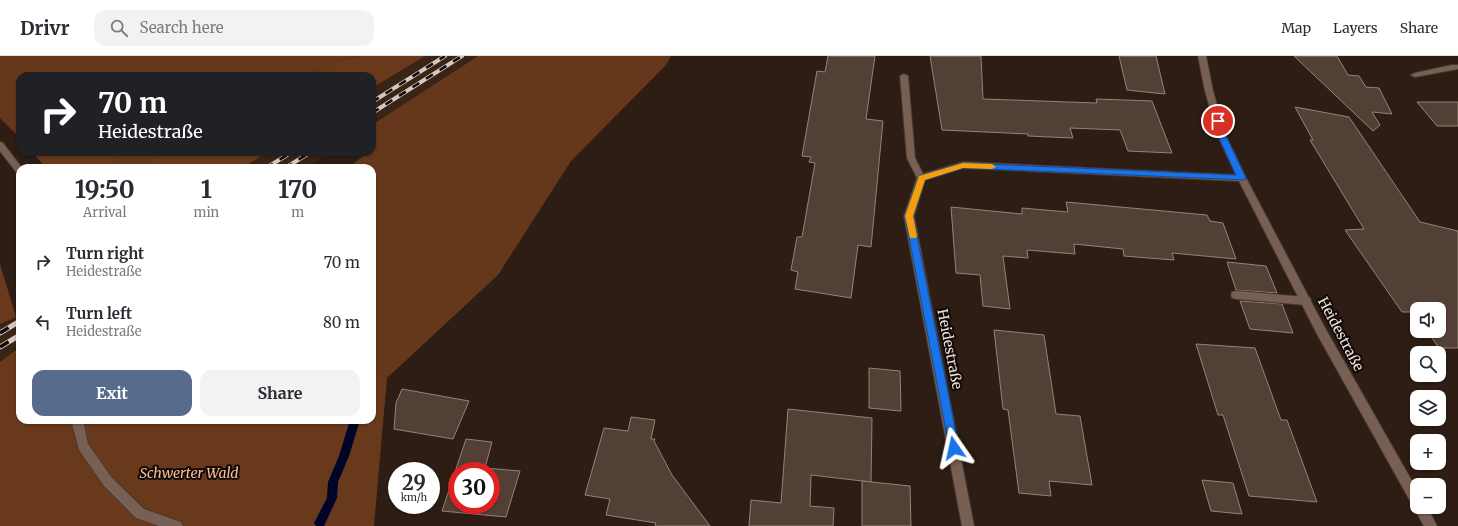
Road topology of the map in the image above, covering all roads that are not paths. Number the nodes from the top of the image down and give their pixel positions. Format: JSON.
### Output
{"nodes":[{"id":1,"x":1202,"y":56,"type":"edge"},
{"id":2,"x":1458,"y":67,"type":"edge"},
{"id":3,"x":1415,"y":75,"type":"dead end"},
{"id":4,"x":904,"y":76,"type":"dead end"},
{"id":5,"x":0,"y":145,"type":"edge"},
{"id":6,"x":16,"y":166,"type":"edge"},
{"id":7,"x":922,"y":178,"type":"junction"},
{"id":8,"x":1242,"y":178,"type":"junction"},
{"id":9,"x":1236,"y":295,"type":"dead end"},
{"id":10,"x":1306,"y":300,"type":"junction"},
{"id":11,"x":78,"y":424,"type":"edge"},
{"id":12,"x":1410,"y":489,"type":"edge"},
{"id":13,"x":1424,"y":514,"type":"edge"},
{"id":14,"x":177,"y":526,"type":"edge"},
{"id":15,"x":968,"y":526,"type":"edge"},
{"id":16,"x":1431,"y":526,"type":"edge"}],
"edges":[{"from":1,"to":8,"type":"street","name":"Heidestraße"},
{"from":2,"to":3,"type":"street"},
{"from":4,"to":7,"type":"street"},
{"from":5,"to":6,"type":"street"},
{"from":7,"to":8,"type":"street"},
{"from":7,"to":15,"type":"street","name":"Heidestraße"},
{"from":8,"to":10,"type":"street","name":"Heidestraße"},
{"from":9,"to":10,"type":"street"},
{"from":10,"to":12,"type":"street","name":"Heidestraße"},
{"from":11,"to":14,"type":"street"},
{"from":13,"to":16,"type":"street"}]}
